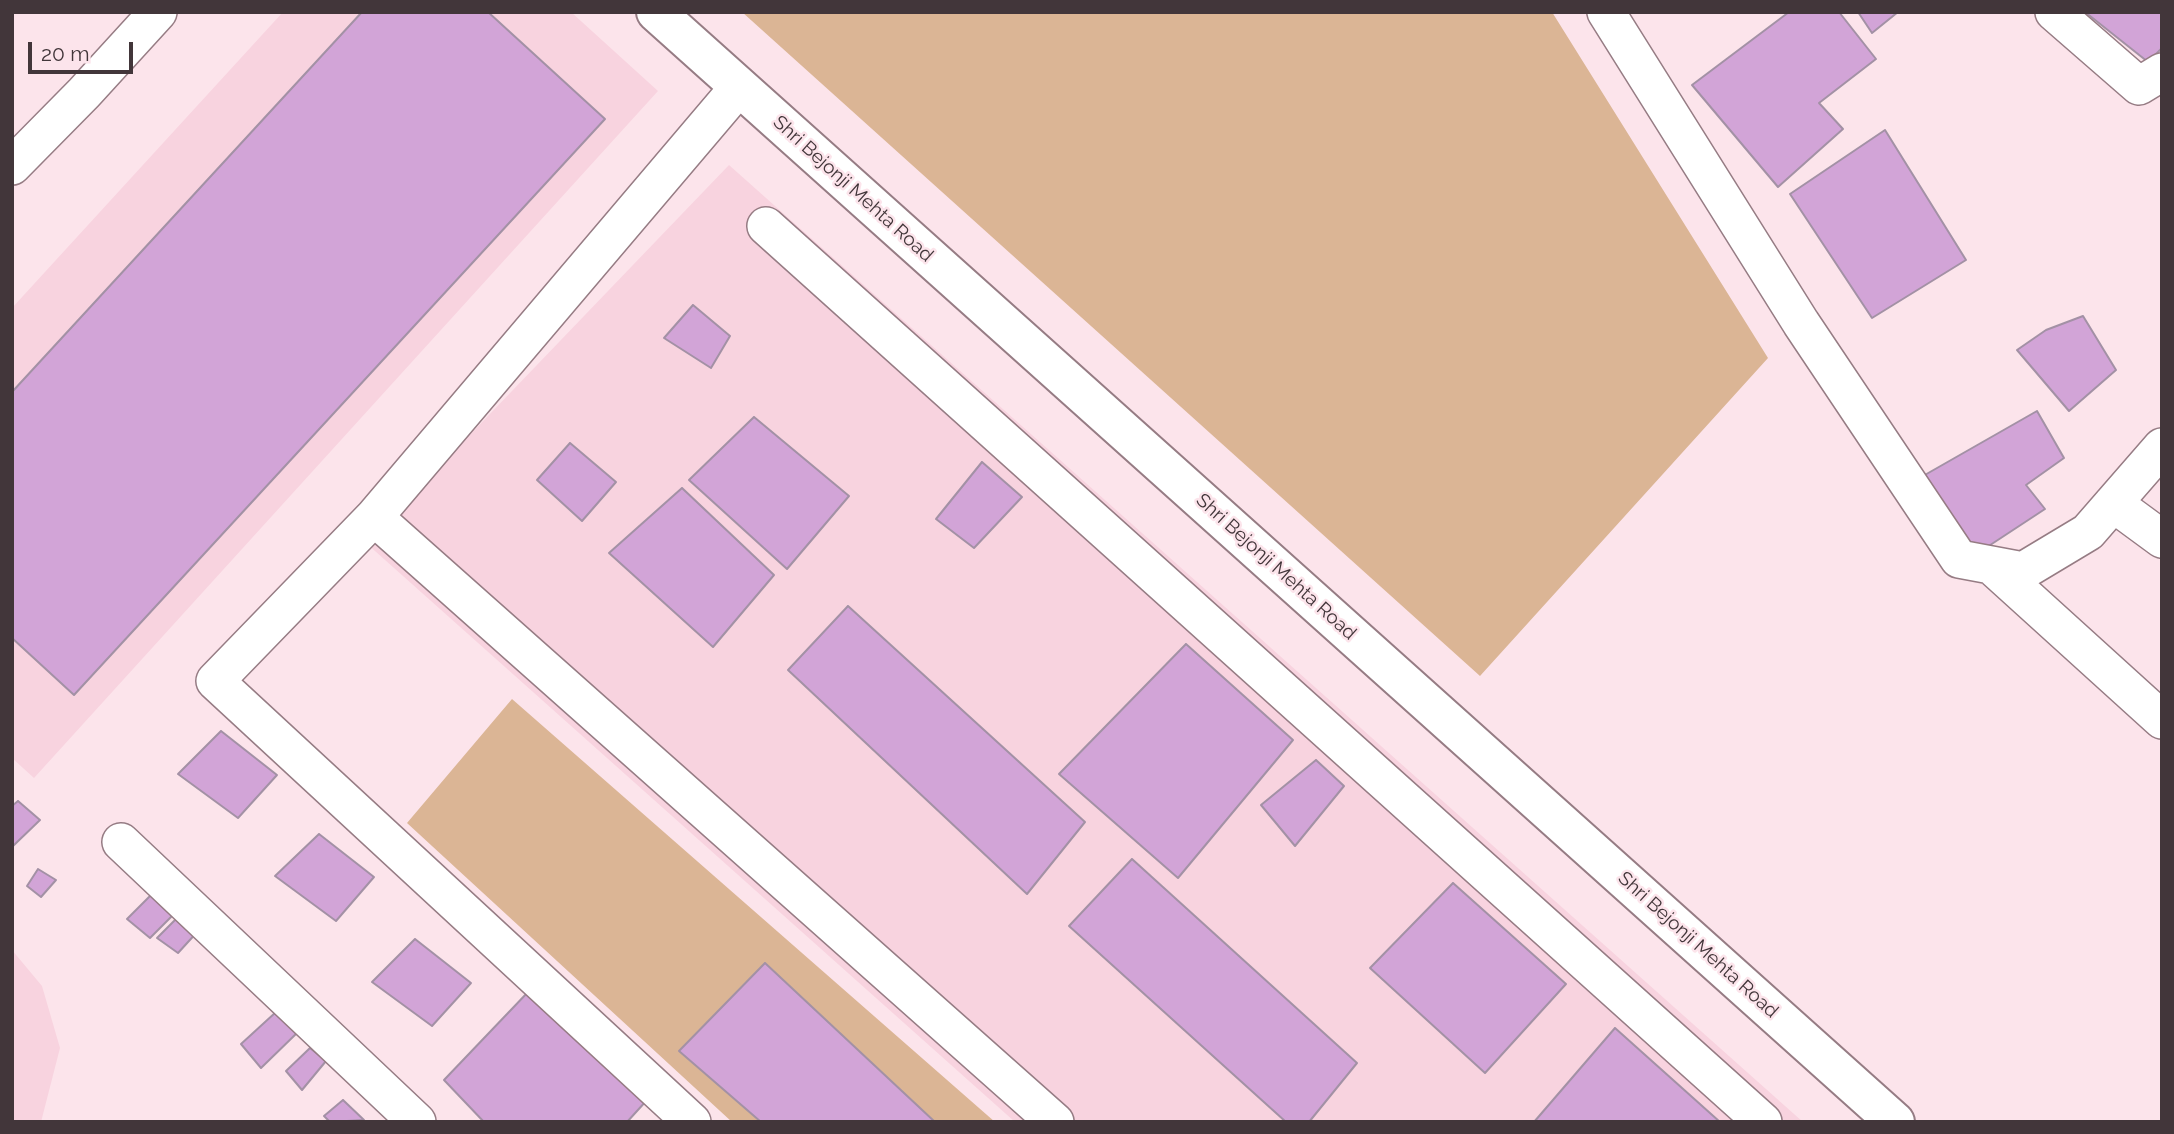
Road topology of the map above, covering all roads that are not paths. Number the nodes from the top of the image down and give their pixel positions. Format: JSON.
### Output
{"nodes":[{"id":1,"x":158,"y":12,"type":"edge"},
{"id":2,"x":656,"y":12,"type":"edge"},
{"id":3,"x":1606,"y":12,"type":"edge"},
{"id":4,"x":2054,"y":12,"type":"edge"},
{"id":5,"x":2162,"y":72,"type":"edge"},
{"id":6,"x":739,"y":87,"type":"junction"},
{"id":7,"x":12,"y":166,"type":"edge"},
{"id":8,"x":766,"y":226,"type":"dead end"},
{"id":9,"x":2162,"y":447,"type":"edge"},
{"id":10,"x":2113,"y":503,"type":"junction"},
{"id":11,"x":374,"y":517,"type":"junction"},
{"id":12,"x":2162,"y":539,"type":"edge"},
{"id":13,"x":1991,"y":565,"type":"junction"},
{"id":14,"x":2162,"y":720,"type":"edge"},
{"id":15,"x":121,"y":842,"type":"dead end"},
{"id":16,"x":1878,"y":1117,"type":"edge"},
{"id":17,"x":417,"y":1122,"type":"edge"},
{"id":18,"x":692,"y":1122,"type":"edge"},
{"id":19,"x":1055,"y":1122,"type":"edge"},
{"id":20,"x":1763,"y":1122,"type":"edge"}],
"edges":[{"from":1,"to":7,"type":"street"},
{"from":2,"to":6,"type":"main road","name":"Shri Bejonji Mehta Road"},
{"from":3,"to":13,"type":"street"},
{"from":4,"to":5,"type":"street"},
{"from":6,"to":11,"type":"street"},
{"from":6,"to":16,"type":"main road","name":"Shri Bejonji Mehta Road"},
{"from":8,"to":20,"type":"street"},
{"from":9,"to":10,"type":"street"},
{"from":10,"to":12,"type":"street"},
{"from":10,"to":13,"type":"street"},
{"from":11,"to":18,"type":"street"},
{"from":11,"to":19,"type":"street"},
{"from":13,"to":14,"type":"street"},
{"from":15,"to":17,"type":"street"}]}
